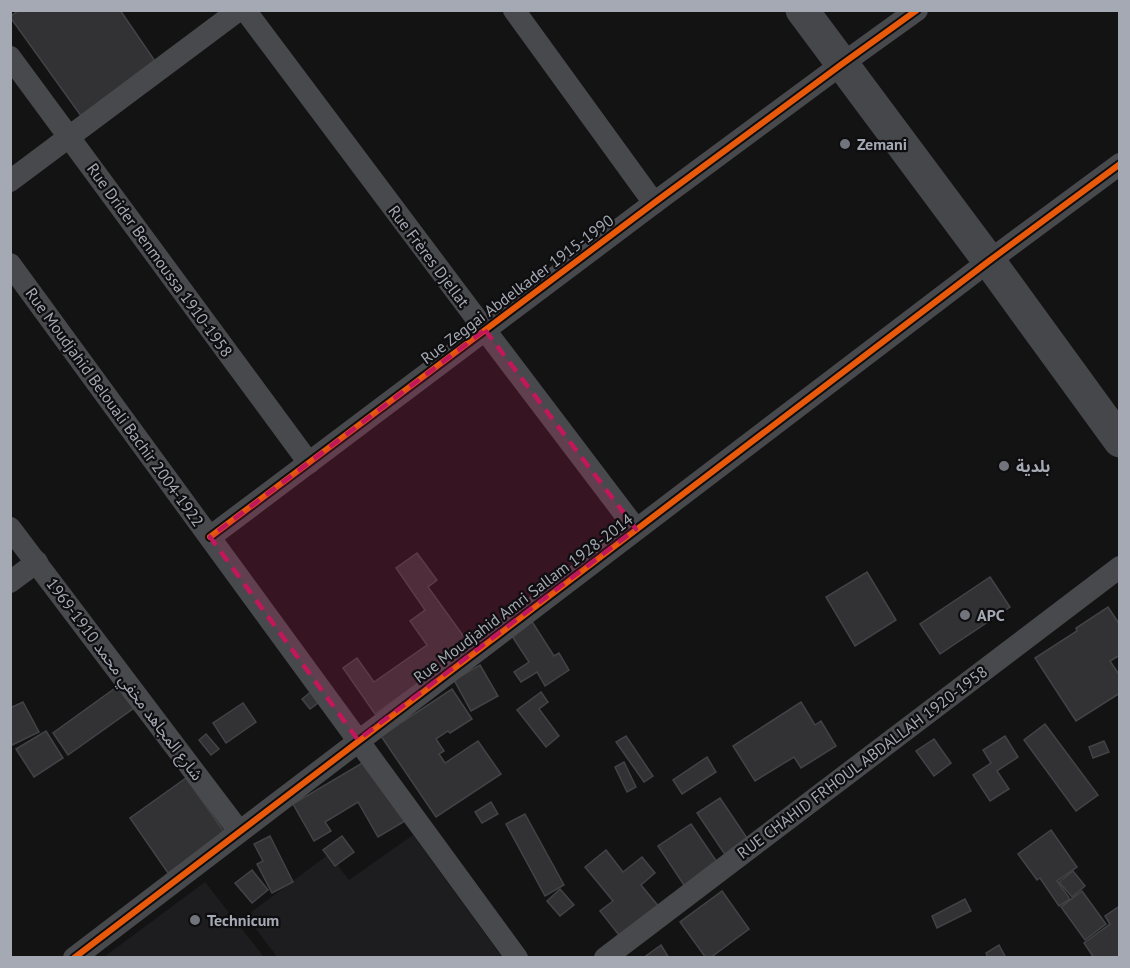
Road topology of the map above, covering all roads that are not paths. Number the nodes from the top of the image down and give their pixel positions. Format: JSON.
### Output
{"nodes":[{"id":1,"x":239,"y":10,"type":"edge"},
{"id":2,"x":245,"y":10,"type":"edge"},
{"id":3,"x":514,"y":10,"type":"edge"},
{"id":4,"x":802,"y":10,"type":"edge"},
{"id":5,"x":917,"y":10,"type":"edge"},
{"id":6,"x":10,"y":57,"type":"edge"},
{"id":7,"x":842,"y":64,"type":"junction"},
{"id":8,"x":70,"y":137,"type":"junction"},
{"id":9,"x":1119,"y":164,"type":"edge"},
{"id":10,"x":10,"y":181,"type":"edge"},
{"id":11,"x":654,"y":203,"type":"junction"},
{"id":12,"x":989,"y":261,"type":"junction"},
{"id":13,"x":10,"y":264,"type":"edge"},
{"id":14,"x":485,"y":330,"type":"junction"},
{"id":15,"x":1119,"y":441,"type":"edge"},
{"id":16,"x":309,"y":462,"type":"junction"},
{"id":17,"x":10,"y":528,"type":"edge"},
{"id":18,"x":636,"y":529,"type":"junction"},
{"id":19,"x":210,"y":537,"type":"junction"},
{"id":20,"x":37,"y":562,"type":"junction"},
{"id":21,"x":1119,"y":567,"type":"edge"},
{"id":22,"x":10,"y":582,"type":"edge"},
{"id":23,"x":358,"y":740,"type":"junction"},
{"id":24,"x":239,"y":831,"type":"junction"},
{"id":25,"x":608,"y":956,"type":"edge"},
{"id":26,"x":74,"y":957,"type":"edge"},
{"id":27,"x":517,"y":957,"type":"edge"}],
"edges":[{"from":1,"to":8,"type":"street"},
{"from":2,"to":14,"type":"street","name":"Rue Frères Djellat"},
{"from":3,"to":11,"type":"street"},
{"from":4,"to":7,"type":"main road"},
{"from":5,"to":7,"type":"street","name":"Rue Zeggai Abdelkader 1915-1990"},
{"from":6,"to":8,"type":"street","name":"Rue Drider Benmoussa 1910-1958"},
{"from":7,"to":11,"type":"street","name":"Rue Zeggai Abdelkader 1915-1990"},
{"from":7,"to":12,"type":"main road"},
{"from":8,"to":10,"type":"street"},
{"from":8,"to":16,"type":"street","name":"Rue Drider Benmoussa 1910-1958"},
{"from":9,"to":12,"type":"street","name":"Rue Moudjahid Amri Sallam 1928-2014"},
{"from":11,"to":14,"type":"street","name":"Rue Zeggai Abdelkader 1915-1990"},
{"from":12,"to":15,"type":"main road"},
{"from":12,"to":18,"type":"street","name":"Rue Moudjahid Amri Sallam 1928-2014"},
{"from":13,"to":19,"type":"street","name":"Rue Moudjahid Belouali Bachir 2004-1922"},
{"from":14,"to":16,"type":"street","name":"Rue Zeggai Abdelkader 1915-1990"},
{"from":14,"to":18,"type":"street","name":"Rue Frères Djellat"},
{"from":16,"to":19,"type":"street","name":"Rue Zeggai Abdelkader 1915-1990"},
{"from":17,"to":20,"type":"street","name":"شارع المجاهد مخفي محمد 1910-1969"},
{"from":18,"to":23,"type":"street","name":"Rue Moudjahid Amri Sallam 1928-2014"},
{"from":19,"to":23,"type":"street","name":"Rue Moudjahid Belouali Bachir 2004-1922"},
{"from":20,"to":22,"type":"street"},
{"from":20,"to":24,"type":"street","name":"شارع المجاهد مخفي محمد 1910-1969"},
{"from":21,"to":25,"type":"street","name":"RUE CHAHID FRHOUL ABDALLAH 1920-1958"},
{"from":23,"to":24,"type":"street","name":"Rue Moudjahid Amri Sallam 1928-2014"},
{"from":23,"to":27,"type":"street","name":"Rue Moudjahid Belouali Bachir 2004-1922"},
{"from":24,"to":26,"type":"street","name":"Rue Moudjahid Amri Sallam 1928-2014"}]}
